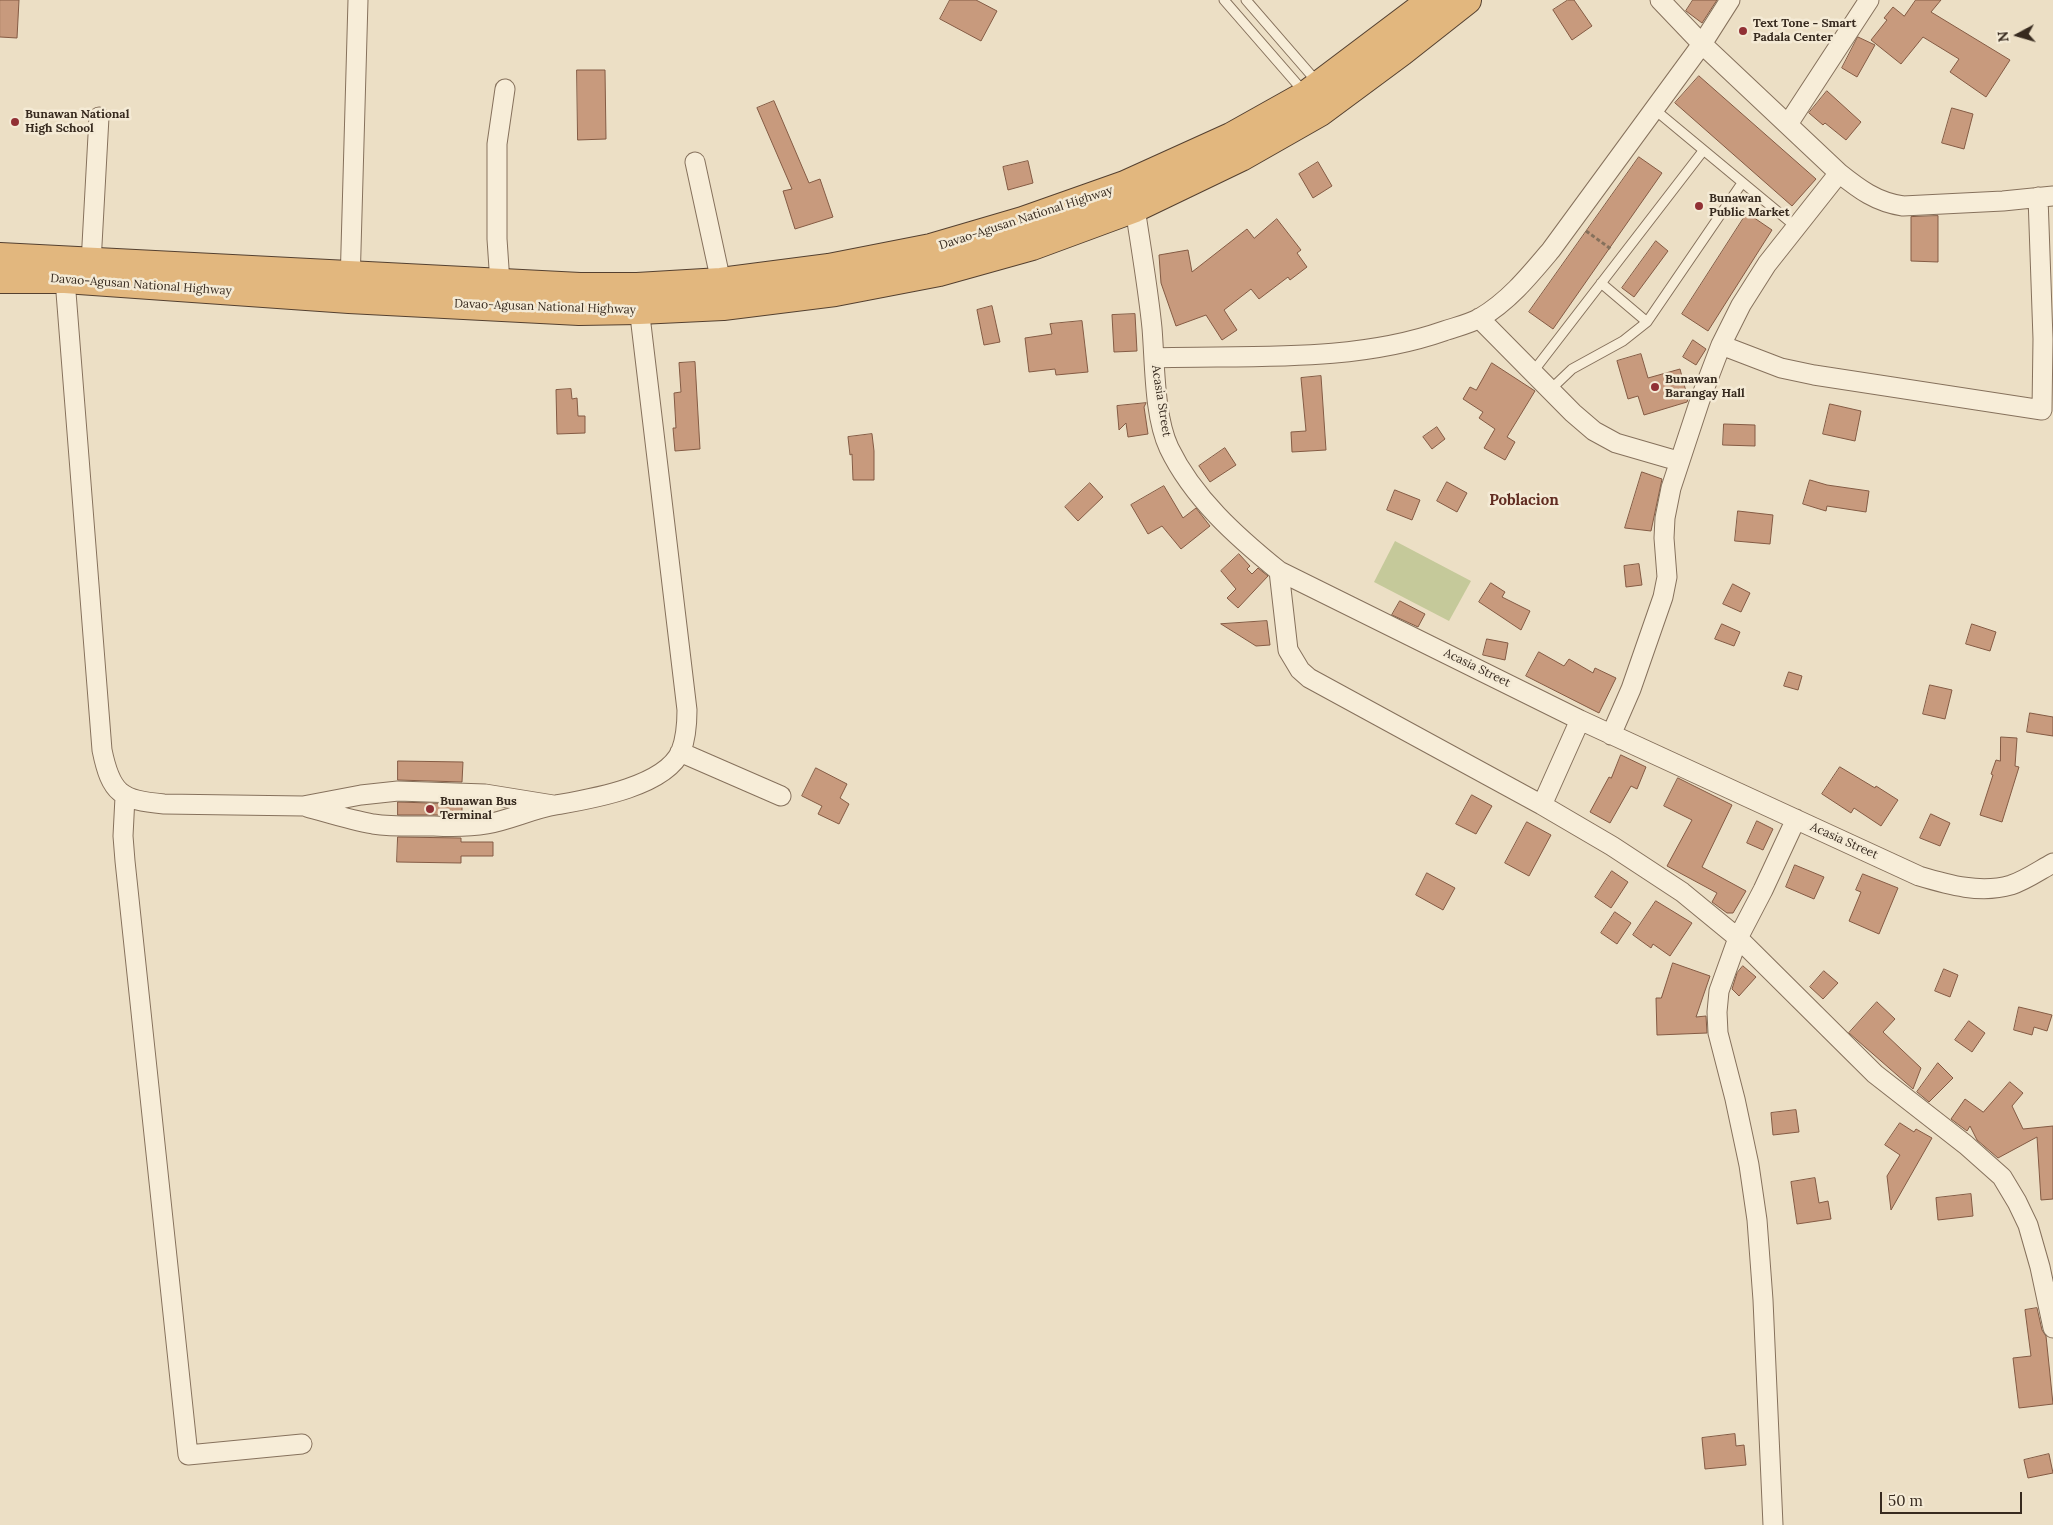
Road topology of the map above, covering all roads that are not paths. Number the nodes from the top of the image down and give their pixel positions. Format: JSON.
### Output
{"nodes":[{"id":1,"x":358,"y":0,"type":"edge"},
{"id":2,"x":1224,"y":0,"type":"edge"},
{"id":3,"x":1246,"y":0,"type":"edge"},
{"id":4,"x":1432,"y":0,"type":"edge"},
{"id":5,"x":1467,"y":0,"type":"edge"},
{"id":6,"x":1660,"y":0,"type":"edge"},
{"id":7,"x":1730,"y":0,"type":"edge"},
{"id":8,"x":1868,"y":0,"type":"edge"},
{"id":9,"x":1702,"y":44,"type":"junction"},
{"id":10,"x":505,"y":89,"type":"dead end"},
{"id":11,"x":1320,"y":99,"type":"junction"},
{"id":12,"x":1654,"y":109,"type":"junction"},
{"id":13,"x":99,"y":117,"type":"dead end"},
{"id":14,"x":1788,"y":124,"type":"junction"},
{"id":15,"x":1703,"y":151,"type":"junction"},
{"id":16,"x":695,"y":162,"type":"dead end"},
{"id":17,"x":1839,"y":173,"type":"junction"},
{"id":18,"x":1742,"y":183,"type":"junction"},
{"id":19,"x":1158,"y":184,"type":"junction"},
{"id":20,"x":2045,"y":197,"type":"edge"},
{"id":21,"x":1135,"y":208,"type":"junction"},
{"id":22,"x":1795,"y":226,"type":"junction"},
{"id":23,"x":0,"y":257,"type":"edge"},
{"id":24,"x":91,"y":263,"type":"junction"},
{"id":25,"x":64,"y":270,"type":"junction"},
{"id":26,"x":0,"y":279,"type":"edge"},
{"id":27,"x":721,"y":282,"type":"junction"},
{"id":28,"x":500,"y":283,"type":"junction"},
{"id":29,"x":1601,"y":284,"type":"junction"},
{"id":30,"x":350,"y":288,"type":"junction"},
{"id":31,"x":638,"y":299,"type":"junction"},
{"id":32,"x":1479,"y":318,"type":"junction"},
{"id":33,"x":1647,"y":322,"type":"junction"},
{"id":34,"x":1721,"y":345,"type":"junction"},
{"id":35,"x":1154,"y":358,"type":"junction"},
{"id":36,"x":1532,"y":373,"type":"junction"},
{"id":37,"x":1550,"y":390,"type":"junction"},
{"id":38,"x":1678,"y":461,"type":"junction"},
{"id":39,"x":1280,"y":571,"type":"junction"},
{"id":40,"x":1580,"y":720,"type":"junction"},
{"id":41,"x":1611,"y":735,"type":"junction"},
{"id":42,"x":680,"y":752,"type":"junction"},
{"id":43,"x":781,"y":796,"type":"dead end"},
{"id":44,"x":125,"y":797,"type":"junction"},
{"id":45,"x":553,"y":805,"type":"junction"},
{"id":46,"x":1542,"y":805,"type":"junction"},
{"id":47,"x":303,"y":806,"type":"junction"},
{"id":48,"x":1796,"y":820,"type":"junction"},
{"id":49,"x":2053,"y":863,"type":"edge"},
{"id":50,"x":1738,"y":938,"type":"junction"},
{"id":51,"x":2053,"y":1328,"type":"edge"},
{"id":52,"x":302,"y":1444,"type":"dead end"},
{"id":53,"x":1773,"y":1525,"type":"edge"}],
"edges":[{"from":1,"to":30,"type":"street"},
{"from":2,"to":11,"type":"lane"},
{"from":3,"to":11,"type":"lane"},
{"from":4,"to":11,"type":"highway","name":"Davao-Agusan National Highway"},
{"from":5,"to":11,"type":"highway","name":"Davao-Agusan National Highway"},
{"from":6,"to":9,"type":"street"},
{"from":7,"to":9,"type":"street"},
{"from":8,"to":14,"type":"street"},
{"from":9,"to":12,"type":"street"},
{"from":9,"to":14,"type":"street"},
{"from":10,"to":28,"type":"street"},
{"from":11,"to":19,"type":"highway","name":"Davao-Agusan National Highway"},
{"from":12,"to":15,"type":"lane"},
{"from":12,"to":32,"type":"street"},
{"from":13,"to":24,"type":"street"},
{"from":14,"to":17,"type":"street"},
{"from":15,"to":18,"type":"lane"},
{"from":15,"to":29,"type":"lane"},
{"from":16,"to":27,"type":"street"},
{"from":17,"to":20,"type":"street"},
{"from":17,"to":22,"type":"street"},
{"from":18,"to":22,"type":"lane"},
{"from":18,"to":33,"type":"lane"},
{"from":19,"to":21,"type":"highway","name":"Davao-Agusan National Highway"},
{"from":19,"to":27,"type":"highway","name":"Davao-Agusan National Highway"},
{"from":20,"to":34,"type":"street"},
{"from":21,"to":31,"type":"highway","name":"Davao-Agusan National Highway"},
{"from":21,"to":35,"type":"street","name":"Acasia Street"},
{"from":22,"to":34,"type":"street"},
{"from":23,"to":25,"type":"highway","name":"Davao-Agusan National Highway"},
{"from":24,"to":25,"type":"highway","name":"Davao-Agusan National Highway"},
{"from":24,"to":30,"type":"highway","name":"Davao-Agusan National Highway"},
{"from":25,"to":26,"type":"highway","name":"Davao-Agusan National Highway"},
{"from":25,"to":30,"type":"highway","name":"Davao-Agusan National Highway"},
{"from":25,"to":44,"type":"street"},
{"from":27,"to":31,"type":"highway","name":"Davao-Agusan National Highway"},
{"from":28,"to":30,"type":"highway","name":"Davao-Agusan National Highway"},
{"from":28,"to":31,"type":"highway","name":"Davao-Agusan National Highway"},
{"from":29,"to":33,"type":"lane"},
{"from":29,"to":36,"type":"lane"},
{"from":30,"to":31,"type":"highway","name":"Davao-Agusan National Highway"},
{"from":31,"to":42,"type":"street"},
{"from":32,"to":35,"type":"street"},
{"from":32,"to":36,"type":"street"},
{"from":33,"to":37,"type":"lane"},
{"from":34,"to":38,"type":"street"},
{"from":35,"to":39,"type":"street","name":"Acasia Street"},
{"from":36,"to":37,"type":"street"},
{"from":37,"to":38,"type":"street"},
{"from":38,"to":41,"type":"street"},
{"from":39,"to":40,"type":"street","name":"Acasia Street"},
{"from":39,"to":46,"type":"street"},
{"from":40,"to":41,"type":"street","name":"Acasia Street"},
{"from":40,"to":46,"type":"street"},
{"from":41,"to":48,"type":"street","name":"Acasia Street"},
{"from":42,"to":43,"type":"street"},
{"from":42,"to":45,"type":"street"},
{"from":44,"to":47,"type":"street"},
{"from":44,"to":52,"type":"street"},
{"from":45,"to":47,"type":"street"},
{"from":45,"to":47,"type":"street"},
{"from":46,"to":50,"type":"street"},
{"from":48,"to":49,"type":"street","name":"Acasia Street"},
{"from":48,"to":50,"type":"street"},
{"from":50,"to":51,"type":"street"},
{"from":50,"to":53,"type":"street"}]}
